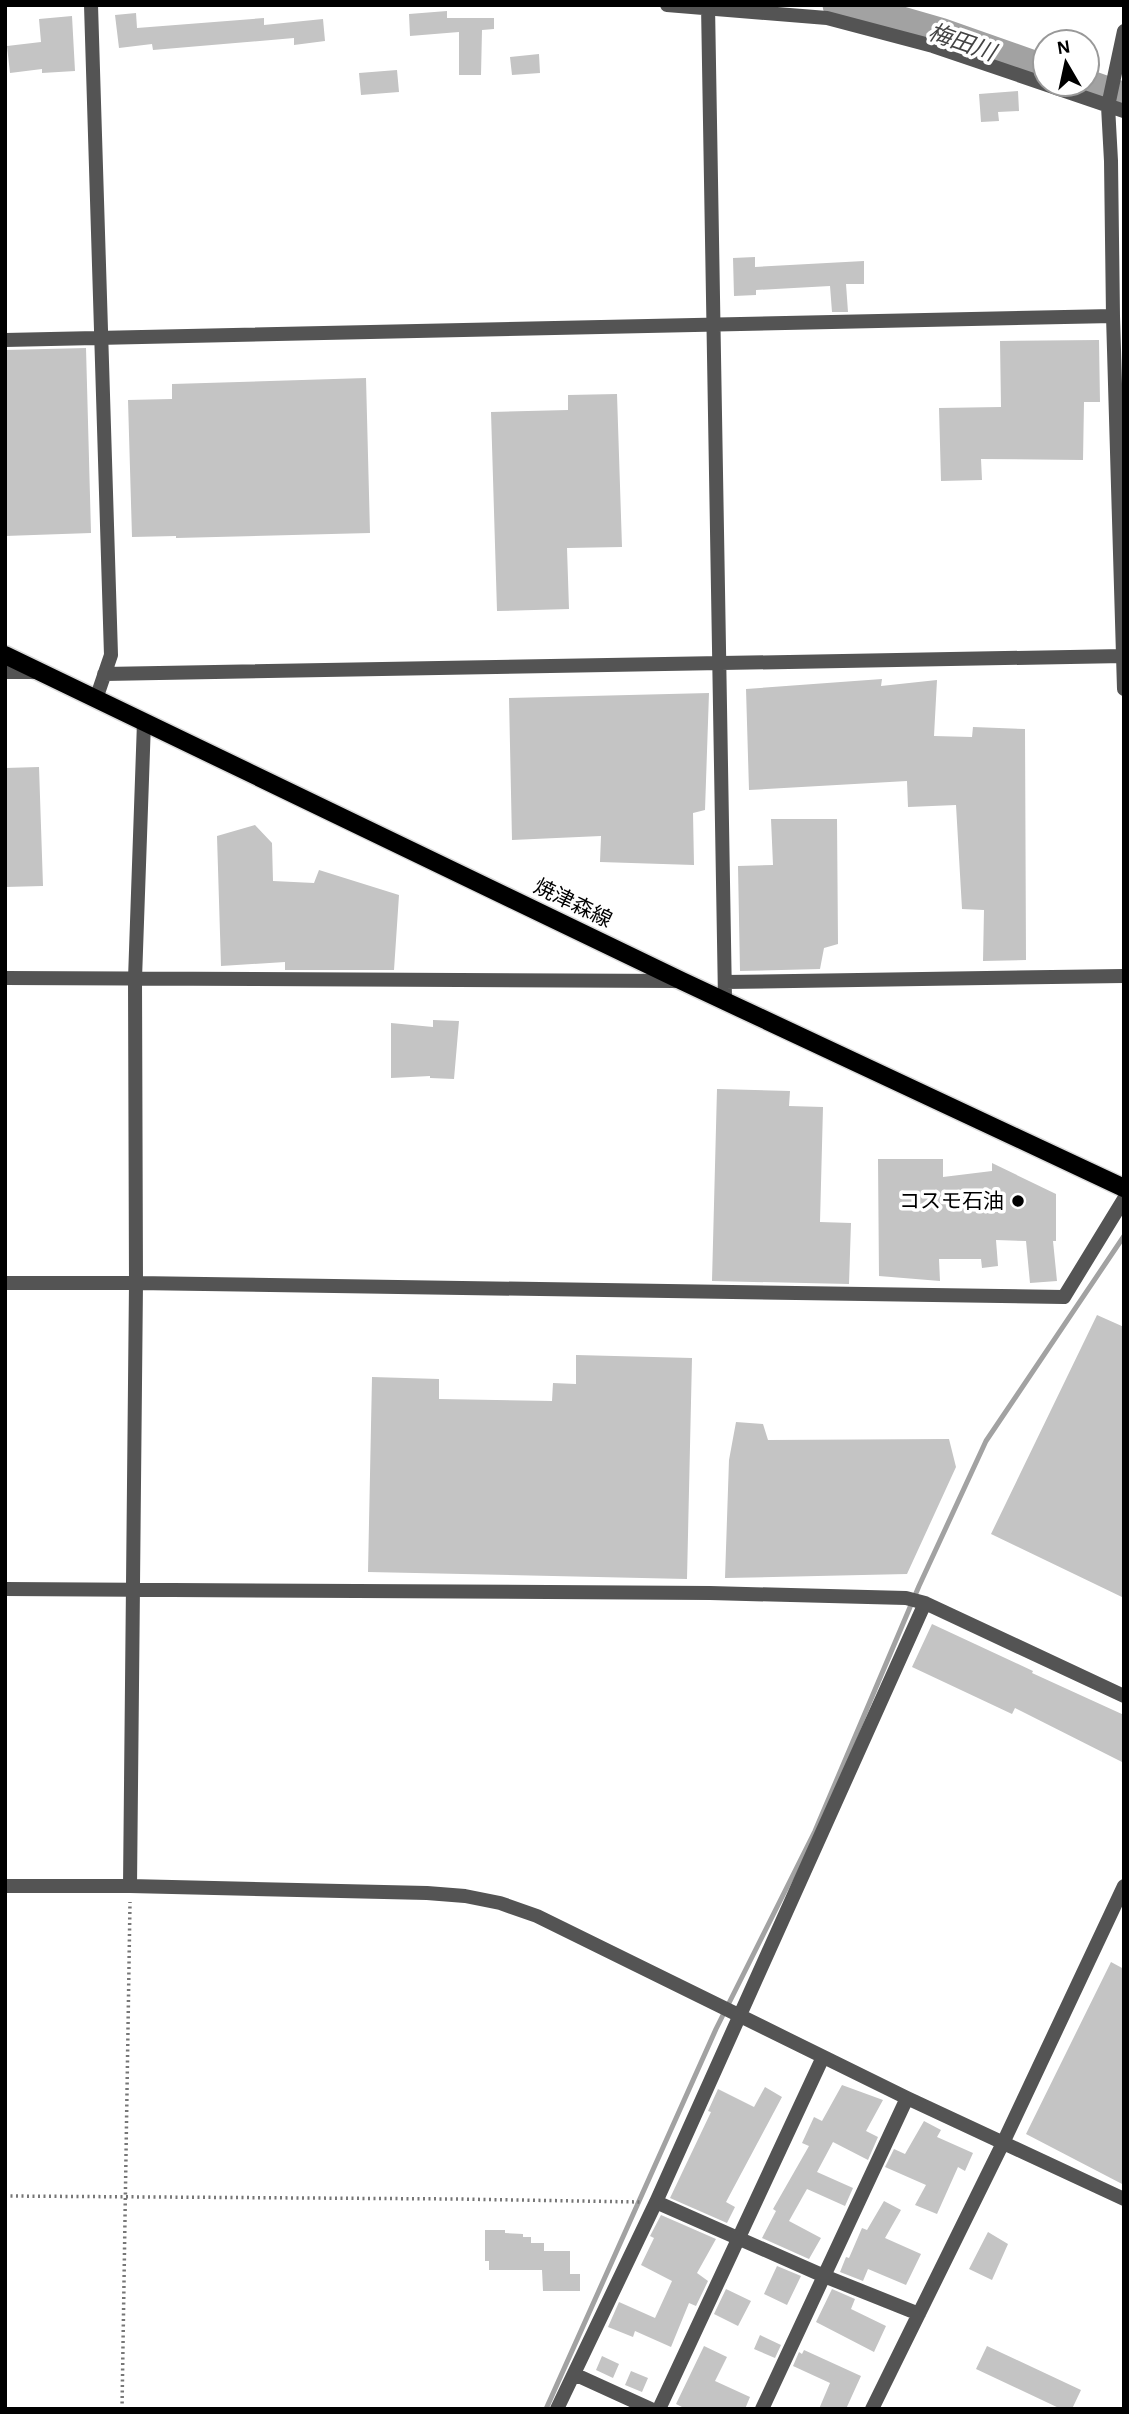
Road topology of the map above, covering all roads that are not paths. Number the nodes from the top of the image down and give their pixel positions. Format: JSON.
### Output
{"nodes":[{"id":1,"x":91,"y":5,"type":"edge"},
{"id":2,"x":667,"y":5,"type":"edge"},
{"id":3,"x":708,"y":7,"type":"edge"},
{"id":4,"x":1124,"y":31,"type":"edge"},
{"id":5,"x":1108,"y":106,"type":"junction"},
{"id":6,"x":1124,"y":111,"type":"edge"},
{"id":7,"x":1113,"y":316,"type":"junction"},
{"id":8,"x":713,"y":325,"type":"junction"},
{"id":9,"x":101,"y":339,"type":"junction"},
{"id":10,"x":5,"y":340,"type":"edge"},
{"id":11,"x":5,"y":655,"type":"edge"},
{"id":12,"x":1123,"y":656,"type":"edge"},
{"id":13,"x":720,"y":663,"type":"junction"},
{"id":14,"x":5,"y":672,"type":"edge"},
{"id":15,"x":40,"y":672,"type":"junction"},
{"id":16,"x":104,"y":674,"type":"junction"},
{"id":17,"x":1124,"y":689,"type":"edge"},
{"id":18,"x":96,"y":699,"type":"junction"},
{"id":19,"x":144,"y":722,"type":"junction"},
{"id":20,"x":1124,"y":976,"type":"edge"},
{"id":21,"x":5,"y":978,"type":"edge"},
{"id":22,"x":135,"y":979,"type":"junction"},
{"id":23,"x":682,"y":981,"type":"junction"},
{"id":24,"x":725,"y":990,"type":"junction"},
{"id":25,"x":1124,"y":1188,"type":"edge"},
{"id":26,"x":1124,"y":1199,"type":"edge"},
{"id":27,"x":5,"y":1283,"type":"edge"},
{"id":28,"x":136,"y":1283,"type":"junction"},
{"id":29,"x":5,"y":1588,"type":"edge"},
{"id":30,"x":132,"y":1590,"type":"junction"},
{"id":31,"x":925,"y":1603,"type":"junction"},
{"id":32,"x":1124,"y":1696,"type":"edge"},
{"id":33,"x":5,"y":1885,"type":"edge"},
{"id":34,"x":130,"y":1886,"type":"junction"},
{"id":35,"x":1124,"y":1886,"type":"edge"},
{"id":36,"x":739,"y":2017,"type":"junction"},
{"id":37,"x":822,"y":2057,"type":"junction"},
{"id":38,"x":907,"y":2098,"type":"junction"},
{"id":39,"x":1003,"y":2143,"type":"junction"},
{"id":40,"x":1124,"y":2199,"type":"edge"},
{"id":41,"x":656,"y":2202,"type":"junction"},
{"id":42,"x":739,"y":2238,"type":"junction"},
{"id":43,"x":824,"y":2276,"type":"junction"},
{"id":44,"x":919,"y":2314,"type":"junction"},
{"id":45,"x":573,"y":2374,"type":"junction"},
{"id":46,"x":557,"y":2409,"type":"edge"},
{"id":47,"x":651,"y":2409,"type":"edge"},
{"id":48,"x":659,"y":2409,"type":"edge"},
{"id":49,"x":762,"y":2409,"type":"edge"},
{"id":50,"x":872,"y":2409,"type":"edge"}],
"edges":[{"from":1,"to":9,"type":"street"},
{"from":2,"to":3,"type":"street"},
{"from":3,"to":5,"type":"street"},
{"from":3,"to":8,"type":"street"},
{"from":4,"to":5,"type":"street"},
{"from":5,"to":6,"type":"street"},
{"from":5,"to":7,"type":"street"},
{"from":7,"to":8,"type":"street"},
{"from":7,"to":12,"type":"street"},
{"from":8,"to":9,"type":"street"},
{"from":8,"to":13,"type":"street"},
{"from":9,"to":10,"type":"street"},
{"from":9,"to":16,"type":"street"},
{"from":11,"to":15,"type":"main road","name":"焼津森線"},
{"from":12,"to":13,"type":"street"},
{"from":12,"to":17,"type":"street"},
{"from":13,"to":16,"type":"street"},
{"from":13,"to":24,"type":"street"},
{"from":14,"to":15,"type":"street"},
{"from":15,"to":18,"type":"main road","name":"焼津森線"},
{"from":16,"to":18,"type":"street"},
{"from":18,"to":19,"type":"main road","name":"焼津森線"},
{"from":19,"to":22,"type":"street"},
{"from":19,"to":23,"type":"main road","name":"焼津森線"},
{"from":20,"to":24,"type":"street"},
{"from":21,"to":22,"type":"street"},
{"from":22,"to":23,"type":"street"},
{"from":22,"to":28,"type":"street"},
{"from":23,"to":24,"type":"main road","name":"焼津森線"},
{"from":24,"to":25,"type":"main road","name":"焼津森線"},
{"from":26,"to":28,"type":"street"},
{"from":27,"to":28,"type":"street"},
{"from":28,"to":30,"type":"street"},
{"from":29,"to":30,"type":"street"},
{"from":30,"to":31,"type":"street"},
{"from":30,"to":34,"type":"street"},
{"from":31,"to":32,"type":"street"},
{"from":31,"to":36,"type":"street"},
{"from":33,"to":34,"type":"street"},
{"from":34,"to":36,"type":"street"},
{"from":35,"to":39,"type":"street"},
{"from":36,"to":37,"type":"street"},
{"from":36,"to":41,"type":"street"},
{"from":37,"to":38,"type":"street"},
{"from":37,"to":42,"type":"street"},
{"from":38,"to":39,"type":"street"},
{"from":38,"to":43,"type":"street"},
{"from":39,"to":40,"type":"street"},
{"from":39,"to":44,"type":"street"},
{"from":41,"to":42,"type":"street"},
{"from":41,"to":45,"type":"street"},
{"from":42,"to":43,"type":"street"},
{"from":42,"to":48,"type":"street"},
{"from":43,"to":44,"type":"street"},
{"from":43,"to":49,"type":"street"},
{"from":44,"to":50,"type":"street"},
{"from":45,"to":46,"type":"street"},
{"from":45,"to":47,"type":"street"}]}
